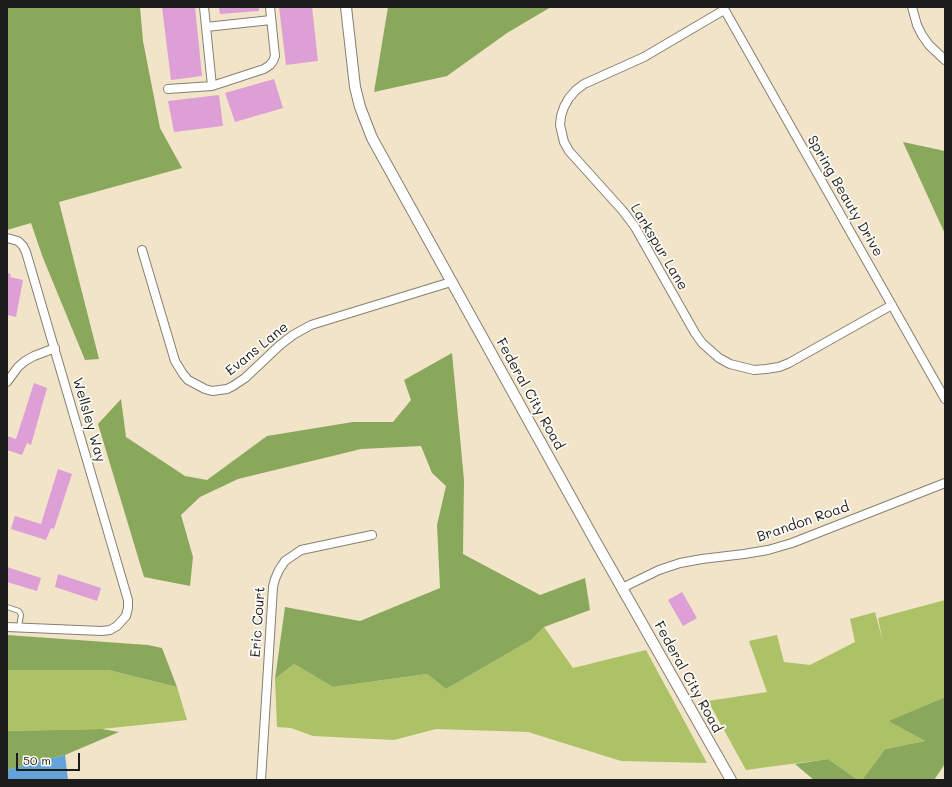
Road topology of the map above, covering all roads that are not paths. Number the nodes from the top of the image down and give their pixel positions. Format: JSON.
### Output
{"nodes":[{"id":1,"x":204,"y":7,"type":"edge"},
{"id":2,"x":270,"y":7,"type":"edge"},
{"id":3,"x":346,"y":7,"type":"edge"},
{"id":4,"x":912,"y":7,"type":"edge"},
{"id":5,"x":723,"y":8,"type":"edge"},
{"id":6,"x":272,"y":20,"type":"junction"},
{"id":7,"x":206,"y":27,"type":"junction"},
{"id":8,"x":945,"y":60,"type":"edge"},
{"id":9,"x":212,"y":86,"type":"junction"},
{"id":10,"x":168,"y":89,"type":"dead end"},
{"id":11,"x":7,"y":238,"type":"edge"},
{"id":12,"x":142,"y":250,"type":"dead end"},
{"id":13,"x":451,"y":282,"type":"junction"},
{"id":14,"x":892,"y":305,"type":"junction"},
{"id":15,"x":55,"y":348,"type":"junction"},
{"id":16,"x":8,"y":378,"type":"edge"},
{"id":17,"x":945,"y":399,"type":"edge"},
{"id":18,"x":945,"y":483,"type":"edge"},
{"id":19,"x":372,"y":535,"type":"dead end"},
{"id":20,"x":622,"y":588,"type":"junction"},
{"id":21,"x":7,"y":607,"type":"edge"},
{"id":22,"x":7,"y":627,"type":"edge"},
{"id":23,"x":19,"y":628,"type":"junction"},
{"id":24,"x":262,"y":780,"type":"edge"},
{"id":25,"x":731,"y":780,"type":"edge"}],
"edges":[{"from":1,"to":7,"type":"street"},
{"from":2,"to":6,"type":"street"},
{"from":3,"to":13,"type":"street","name":"Federal City Road"},
{"from":4,"to":8,"type":"street"},
{"from":5,"to":14,"type":"street","name":"Spring Beauty Drive"},
{"from":5,"to":14,"type":"street","name":"Larkspur Lane"},
{"from":6,"to":7,"type":"street"},
{"from":6,"to":9,"type":"street"},
{"from":7,"to":9,"type":"street"},
{"from":9,"to":10,"type":"street"},
{"from":11,"to":15,"type":"street","name":"Wellsley Way"},
{"from":12,"to":13,"type":"street","name":"Evans Lane"},
{"from":13,"to":20,"type":"street","name":"Federal City Road"},
{"from":14,"to":17,"type":"street","name":"Spring Beauty Drive"},
{"from":15,"to":16,"type":"street"},
{"from":15,"to":23,"type":"street","name":"Wellsley Way"},
{"from":18,"to":20,"type":"street","name":"Brandon Road"},
{"from":19,"to":24,"type":"street","name":"Eric Court"},
{"from":20,"to":25,"type":"street","name":"Federal City Road"},
{"from":21,"to":23,"type":"lane"},
{"from":22,"to":23,"type":"street"}]}
